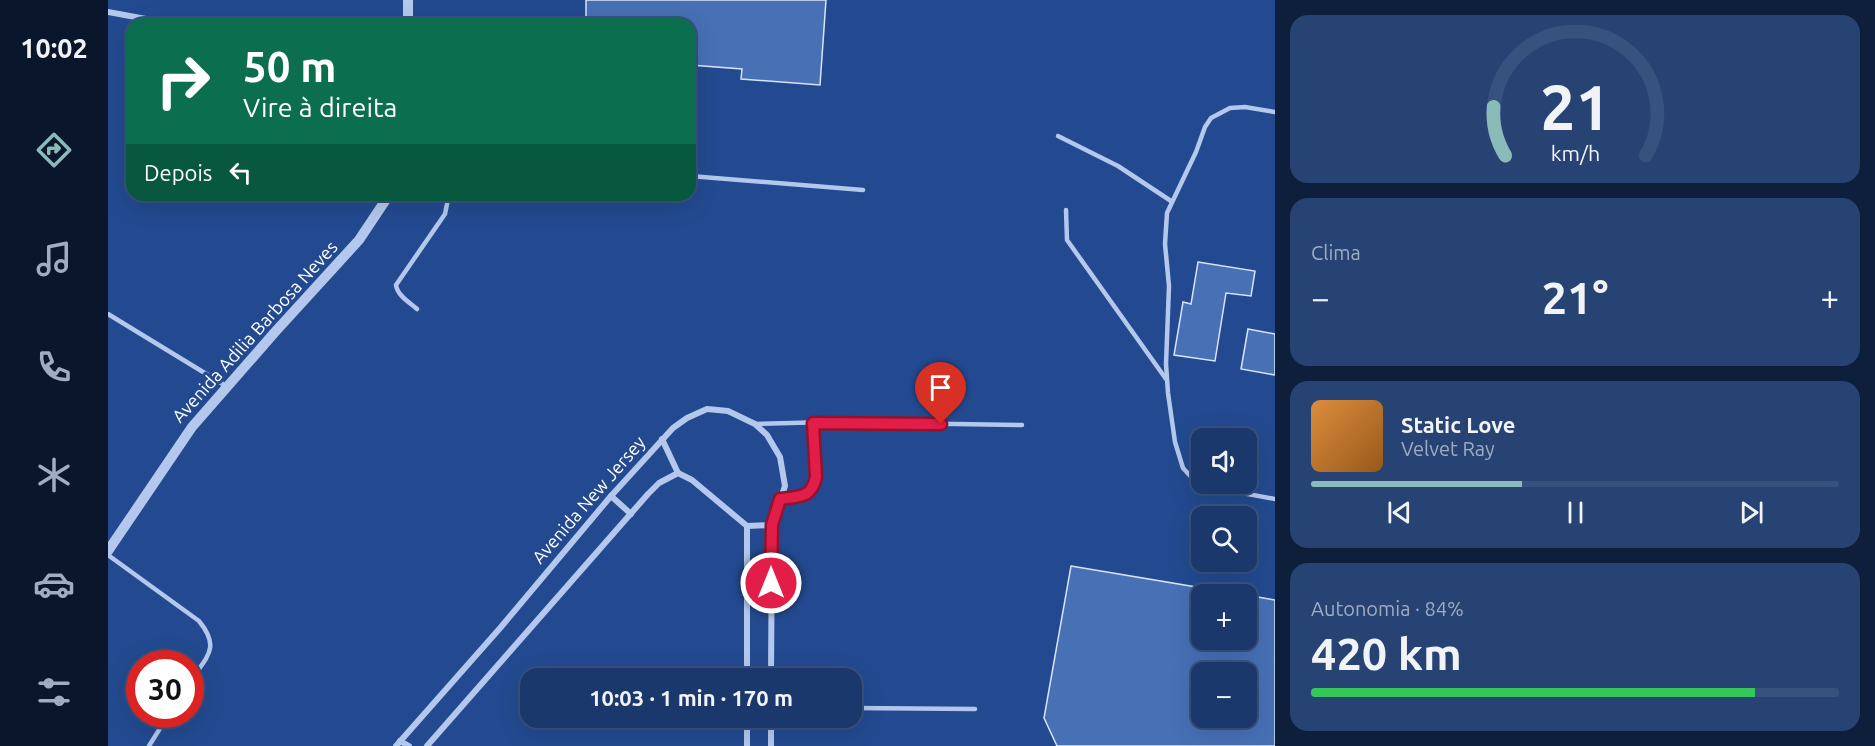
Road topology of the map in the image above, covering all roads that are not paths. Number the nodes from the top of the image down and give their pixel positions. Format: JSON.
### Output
{"nodes":[{"id":1,"x":408,"y":0,"type":"edge"},
{"id":2,"x":108,"y":12,"type":"edge"},
{"id":3,"x":140,"y":18,"type":"edge"},
{"id":4,"x":408,"y":18,"type":"edge"},
{"id":5,"x":1275,"y":112,"type":"edge"},
{"id":6,"x":1058,"y":136,"type":"dead end"},
{"id":7,"x":696,"y":176,"type":"edge"},
{"id":8,"x":863,"y":190,"type":"dead end"},
{"id":9,"x":385,"y":201,"type":"edge"},
{"id":10,"x":448,"y":201,"type":"edge"},
{"id":11,"x":1171,"y":201,"type":"junction"},
{"id":12,"x":1066,"y":210,"type":"dead end"},
{"id":13,"x":417,"y":309,"type":"dead end"},
{"id":14,"x":108,"y":314,"type":"edge"},
{"id":15,"x":1168,"y":382,"type":"junction"},
{"id":16,"x":226,"y":386,"type":"junction"},
{"id":17,"x":813,"y":423,"type":"junction"},
{"id":18,"x":755,"y":424,"type":"junction"},
{"id":19,"x":1022,"y":425,"type":"dead end"},
{"id":20,"x":662,"y":439,"type":"junction"},
{"id":21,"x":678,"y":474,"type":"junction"},
{"id":22,"x":1191,"y":477,"type":"edge"},
{"id":23,"x":1248,"y":494,"type":"edge"},
{"id":24,"x":611,"y":496,"type":"junction"},
{"id":25,"x":780,"y":499,"type":"junction"},
{"id":26,"x":1275,"y":499,"type":"edge"},
{"id":27,"x":631,"y":514,"type":"junction"},
{"id":28,"x":772,"y":525,"type":"junction"},
{"id":29,"x":747,"y":526,"type":"junction"},
{"id":30,"x":108,"y":553,"type":"edge"},
{"id":31,"x":204,"y":661,"type":"edge"},
{"id":32,"x":747,"y":668,"type":"edge"},
{"id":33,"x":771,"y":668,"type":"edge"},
{"id":34,"x":862,"y":708,"type":"edge"},
{"id":35,"x":975,"y":709,"type":"dead end"},
{"id":36,"x":161,"y":728,"type":"edge"},
{"id":37,"x":747,"y":728,"type":"edge"},
{"id":38,"x":771,"y":728,"type":"edge"},
{"id":39,"x":398,"y":743,"type":"edge"},
{"id":40,"x":149,"y":746,"type":"edge"},
{"id":41,"x":409,"y":746,"type":"edge"},
{"id":42,"x":427,"y":746,"type":"edge"},
{"id":43,"x":747,"y":746,"type":"edge"},
{"id":44,"x":771,"y":746,"type":"edge"}],
"edges":[{"from":1,"to":4,"type":"street"},
{"from":2,"to":3,"type":"street"},
{"from":5,"to":11,"type":"lane"},
{"from":6,"to":11,"type":"lane"},
{"from":7,"to":8,"type":"lane"},
{"from":9,"to":16,"type":"street","name":"Avenida Adilia Barbosa Neves"},
{"from":10,"to":13,"type":"lane"},
{"from":11,"to":15,"type":"lane"},
{"from":12,"to":15,"type":"lane"},
{"from":14,"to":16,"type":"lane"},
{"from":15,"to":22,"type":"lane"},
{"from":16,"to":30,"type":"street","name":"Avenida Adilia Barbosa Neves"},
{"from":17,"to":18,"type":"lane"},
{"from":17,"to":19,"type":"lane"},
{"from":17,"to":25,"type":"lane"},
{"from":18,"to":20,"type":"street","name":"Avenida New Jersey"},
{"from":18,"to":25,"type":"street","name":"Avenida New Jersey"},
{"from":20,"to":21,"type":"street"},
{"from":20,"to":24,"type":"street","name":"Avenida New Jersey"},
{"from":21,"to":27,"type":"street"},
{"from":21,"to":29,"type":"street"},
{"from":23,"to":26,"type":"lane"},
{"from":24,"to":27,"type":"street"},
{"from":24,"to":39,"type":"street","name":"Avenida New Jersey"},
{"from":25,"to":28,"type":"street","name":"Avenida New Jersey"},
{"from":27,"to":42,"type":"street"},
{"from":28,"to":29,"type":"street"},
{"from":28,"to":33,"type":"street","name":"Avenida New Jersey"},
{"from":29,"to":32,"type":"street"},
{"from":30,"to":31,"type":"lane"},
{"from":34,"to":35,"type":"lane"},
{"from":36,"to":40,"type":"lane"},
{"from":37,"to":43,"type":"street"},
{"from":38,"to":44,"type":"street"},
{"from":39,"to":41,"type":"street"}]}
